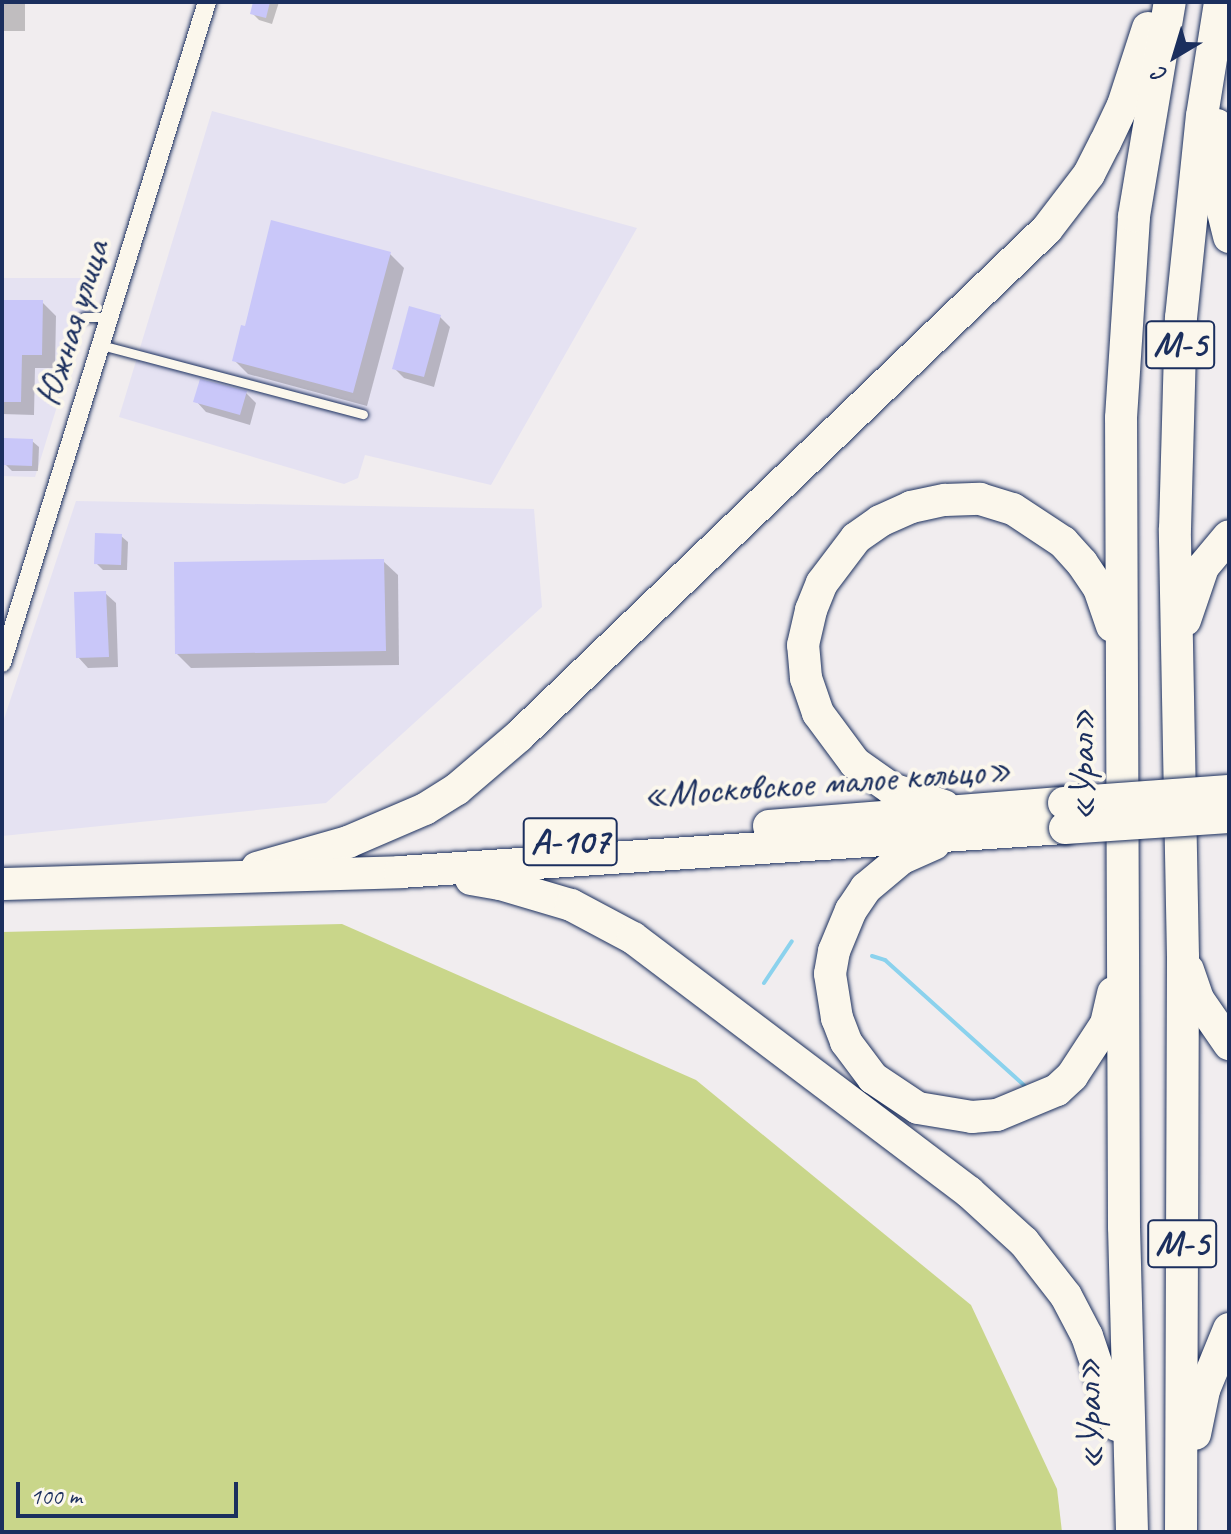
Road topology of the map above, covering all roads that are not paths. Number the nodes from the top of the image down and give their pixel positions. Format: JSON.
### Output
{"nodes":[{"id":1,"x":207,"y":2,"type":"edge"},
{"id":2,"x":1156,"y":2,"type":"edge"},
{"id":3,"x":1170,"y":2,"type":"edge"},
{"id":4,"x":1220,"y":2,"type":"edge"},
{"id":5,"x":1229,"y":237,"type":"edge"},
{"id":6,"x":84,"y":317,"type":"dead end"},
{"id":7,"x":109,"y":317,"type":"junction"},
{"id":8,"x":101,"y":345,"type":"junction"},
{"id":9,"x":363,"y":414,"type":"dead end"},
{"id":10,"x":1229,"y":536,"type":"edge"},
{"id":11,"x":2,"y":663,"type":"edge"},
{"id":12,"x":1121,"y":669,"type":"junction"},
{"id":13,"x":1176,"y":691,"type":"junction"},
{"id":14,"x":1229,"y":791,"type":"edge"},
{"id":15,"x":1065,"y":816,"type":"junction"},
{"id":16,"x":1229,"y":817,"type":"edge"},
{"id":17,"x":995,"y":821,"type":"junction"},
{"id":18,"x":257,"y":868,"type":"junction"},
{"id":19,"x":400,"y":872,"type":"junction"},
{"id":20,"x":144,"y":878,"type":"junction"},
{"id":21,"x":2,"y":884,"type":"edge"},
{"id":22,"x":1183,"y":957,"type":"junction"},
{"id":23,"x":1122,"y":959,"type":"junction"},
{"id":24,"x":1229,"y":1044,"type":"edge"},
{"id":25,"x":1229,"y":1329,"type":"edge"},
{"id":26,"x":1131,"y":1483,"type":"junction"},
{"id":27,"x":1132,"y":1532,"type":"edge"},
{"id":28,"x":1181,"y":1532,"type":"edge"}],
"edges":[{"from":1,"to":7,"type":"street","name":"Южная улица"},
{"from":2,"to":18,"type":"highway"},
{"from":3,"to":12,"type":"highway","name":"«Урал»","number":"М-5"},
{"from":4,"to":5,"type":"highway"},
{"from":4,"to":13,"type":"highway","number":"М-5"},
{"from":6,"to":7,"type":"lane"},
{"from":7,"to":8,"type":"street","name":"Южная улица"},
{"from":8,"to":9,"type":"lane"},
{"from":8,"to":11,"type":"street","name":"Южная улица"},
{"from":10,"to":13,"type":"highway"},
{"from":12,"to":17,"type":"highway"},
{"from":12,"to":23,"type":"highway","name":"«Урал»","number":"М-5"},
{"from":13,"to":22,"type":"highway","number":"М-5"},
{"from":14,"to":15,"type":"highway","name":"«Московское малое кольцо»","number":"А-107","bridge":true},
{"from":15,"to":16,"type":"highway","name":"«Московское малое кольцо»","number":"А-107","bridge":true},
{"from":15,"to":17,"type":"highway","name":"«Московское малое кольцо»","number":"А-107"},
{"from":17,"to":18,"type":"highway","name":"«Московское малое кольцо»","number":"А-107"},
{"from":17,"to":19,"type":"highway","name":"«Московское малое кольцо»","number":"А-107"},
{"from":17,"to":23,"type":"highway"},
{"from":18,"to":20,"type":"highway","name":"«Московское малое кольцо»","number":"А-107"},
{"from":19,"to":20,"type":"highway","name":"«Московское малое кольцо»","number":"А-107"},
{"from":19,"to":26,"type":"highway"},
{"from":20,"to":21,"type":"highway","name":"«Московское малое кольцо»","number":"А-107"},
{"from":22,"to":24,"type":"highway"},
{"from":22,"to":28,"type":"highway","number":"М-5"},
{"from":23,"to":26,"type":"highway","name":"«Урал»","number":"М-5"},
{"from":25,"to":28,"type":"highway"},
{"from":26,"to":27,"type":"highway","name":"«Урал»","number":"М-5"}]}
